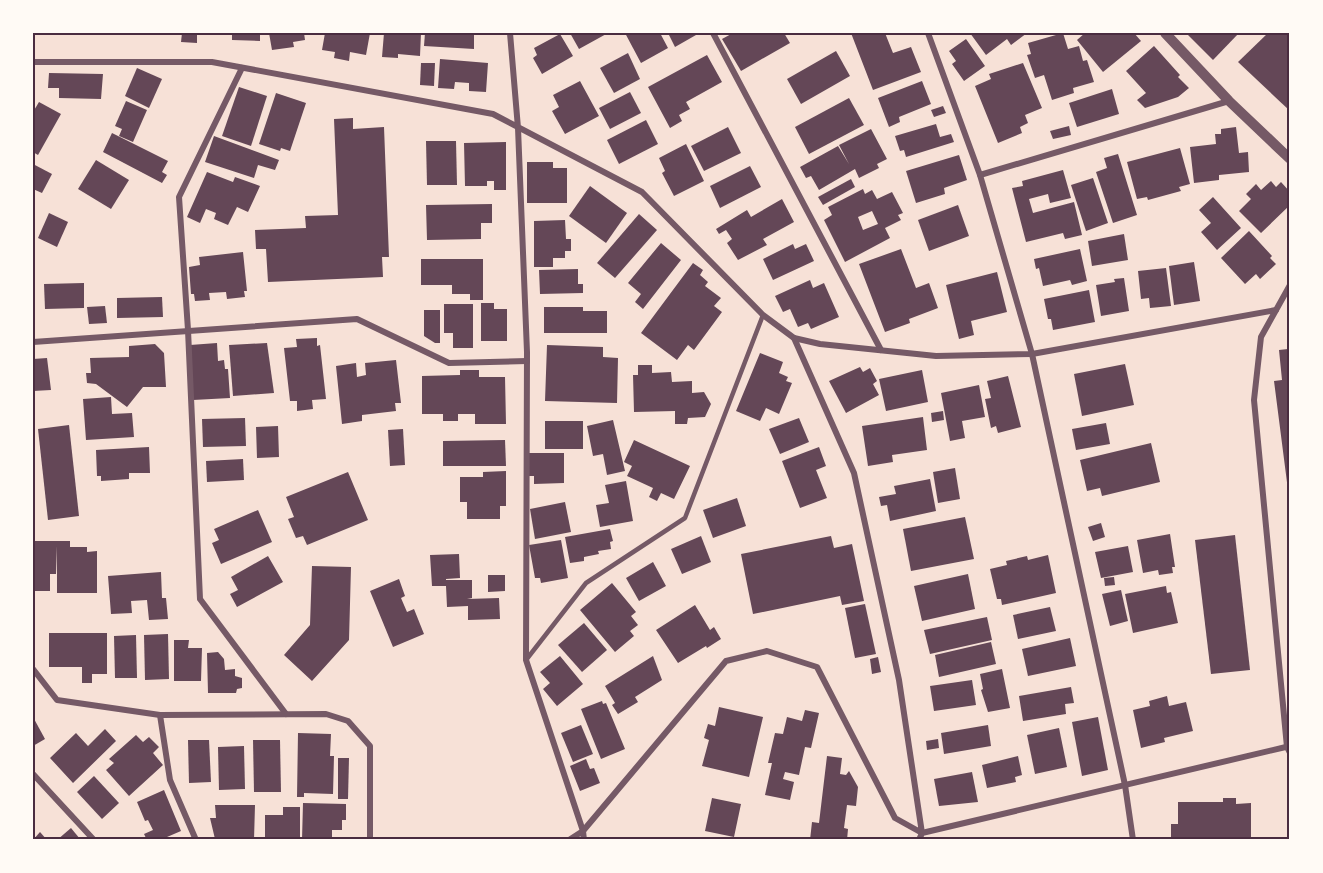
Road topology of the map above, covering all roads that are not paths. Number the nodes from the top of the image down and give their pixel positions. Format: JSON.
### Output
{"nodes":[{"id":1,"x":510,"y":33,"type":"edge"},
{"id":2,"x":713,"y":33,"type":"edge"},
{"id":3,"x":928,"y":33,"type":"edge"},
{"id":4,"x":1165,"y":33,"type":"edge"},
{"id":5,"x":33,"y":62,"type":"edge"},
{"id":6,"x":242,"y":68,"type":"junction"},
{"id":7,"x":1229,"y":101,"type":"junction"},
{"id":8,"x":518,"y":128,"type":"junction"},
{"id":9,"x":1290,"y":159,"type":"edge"},
{"id":10,"x":980,"y":175,"type":"junction"},
{"id":11,"x":1290,"y":285,"type":"edge"},
{"id":12,"x":1276,"y":310,"type":"junction"},
{"id":13,"x":763,"y":315,"type":"junction"},
{"id":14,"x":188,"y":330,"type":"junction"},
{"id":15,"x":794,"y":338,"type":"junction"},
{"id":16,"x":33,"y":342,"type":"edge"},
{"id":17,"x":881,"y":350,"type":"junction"},
{"id":18,"x":1032,"y":354,"type":"junction"},
{"id":19,"x":527,"y":361,"type":"junction"},
{"id":20,"x":526,"y":660,"type":"junction"},
{"id":21,"x":33,"y":669,"type":"edge"},
{"id":22,"x":286,"y":714,"type":"junction"},
{"id":23,"x":160,"y":715,"type":"junction"},
{"id":24,"x":1289,"y":748,"type":"edge"},
{"id":25,"x":33,"y":774,"type":"edge"},
{"id":26,"x":1125,"y":785,"type":"junction"},
{"id":27,"x":583,"y":831,"type":"junction"},
{"id":28,"x":922,"y":833,"type":"junction"},
{"id":29,"x":94,"y":840,"type":"edge"},
{"id":30,"x":196,"y":840,"type":"edge"},
{"id":31,"x":370,"y":840,"type":"edge"},
{"id":32,"x":570,"y":840,"type":"edge"},
{"id":33,"x":584,"y":840,"type":"edge"},
{"id":34,"x":919,"y":840,"type":"edge"},
{"id":35,"x":1133,"y":840,"type":"edge"}],
"edges":[{"from":1,"to":8,"type":"street"},
{"from":2,"to":17,"type":"street"},
{"from":3,"to":10,"type":"street"},
{"from":4,"to":7,"type":"street"},
{"from":5,"to":6,"type":"street"},
{"from":6,"to":8,"type":"street"},
{"from":6,"to":14,"type":"street"},
{"from":7,"to":9,"type":"street"},
{"from":7,"to":10,"type":"street"},
{"from":8,"to":13,"type":"street"},
{"from":8,"to":19,"type":"street"},
{"from":10,"to":18,"type":"street"},
{"from":11,"to":12,"type":"street"},
{"from":12,"to":18,"type":"street"},
{"from":12,"to":24,"type":"street"},
{"from":13,"to":15,"type":"street"},
{"from":13,"to":20,"type":"lane"},
{"from":14,"to":16,"type":"street"},
{"from":14,"to":19,"type":"street"},
{"from":14,"to":22,"type":"street"},
{"from":15,"to":17,"type":"street"},
{"from":15,"to":28,"type":"street"},
{"from":17,"to":18,"type":"street"},
{"from":18,"to":26,"type":"street"},
{"from":19,"to":20,"type":"street"},
{"from":20,"to":27,"type":"street"},
{"from":21,"to":23,"type":"street"},
{"from":22,"to":23,"type":"street"},
{"from":22,"to":31,"type":"street"},
{"from":23,"to":30,"type":"street"},
{"from":24,"to":26,"type":"street"},
{"from":25,"to":29,"type":"street"},
{"from":26,"to":28,"type":"street"},
{"from":26,"to":35,"type":"street"},
{"from":27,"to":28,"type":"street"},
{"from":27,"to":32,"type":"street"},
{"from":27,"to":33,"type":"street"},
{"from":28,"to":34,"type":"street"}]}
